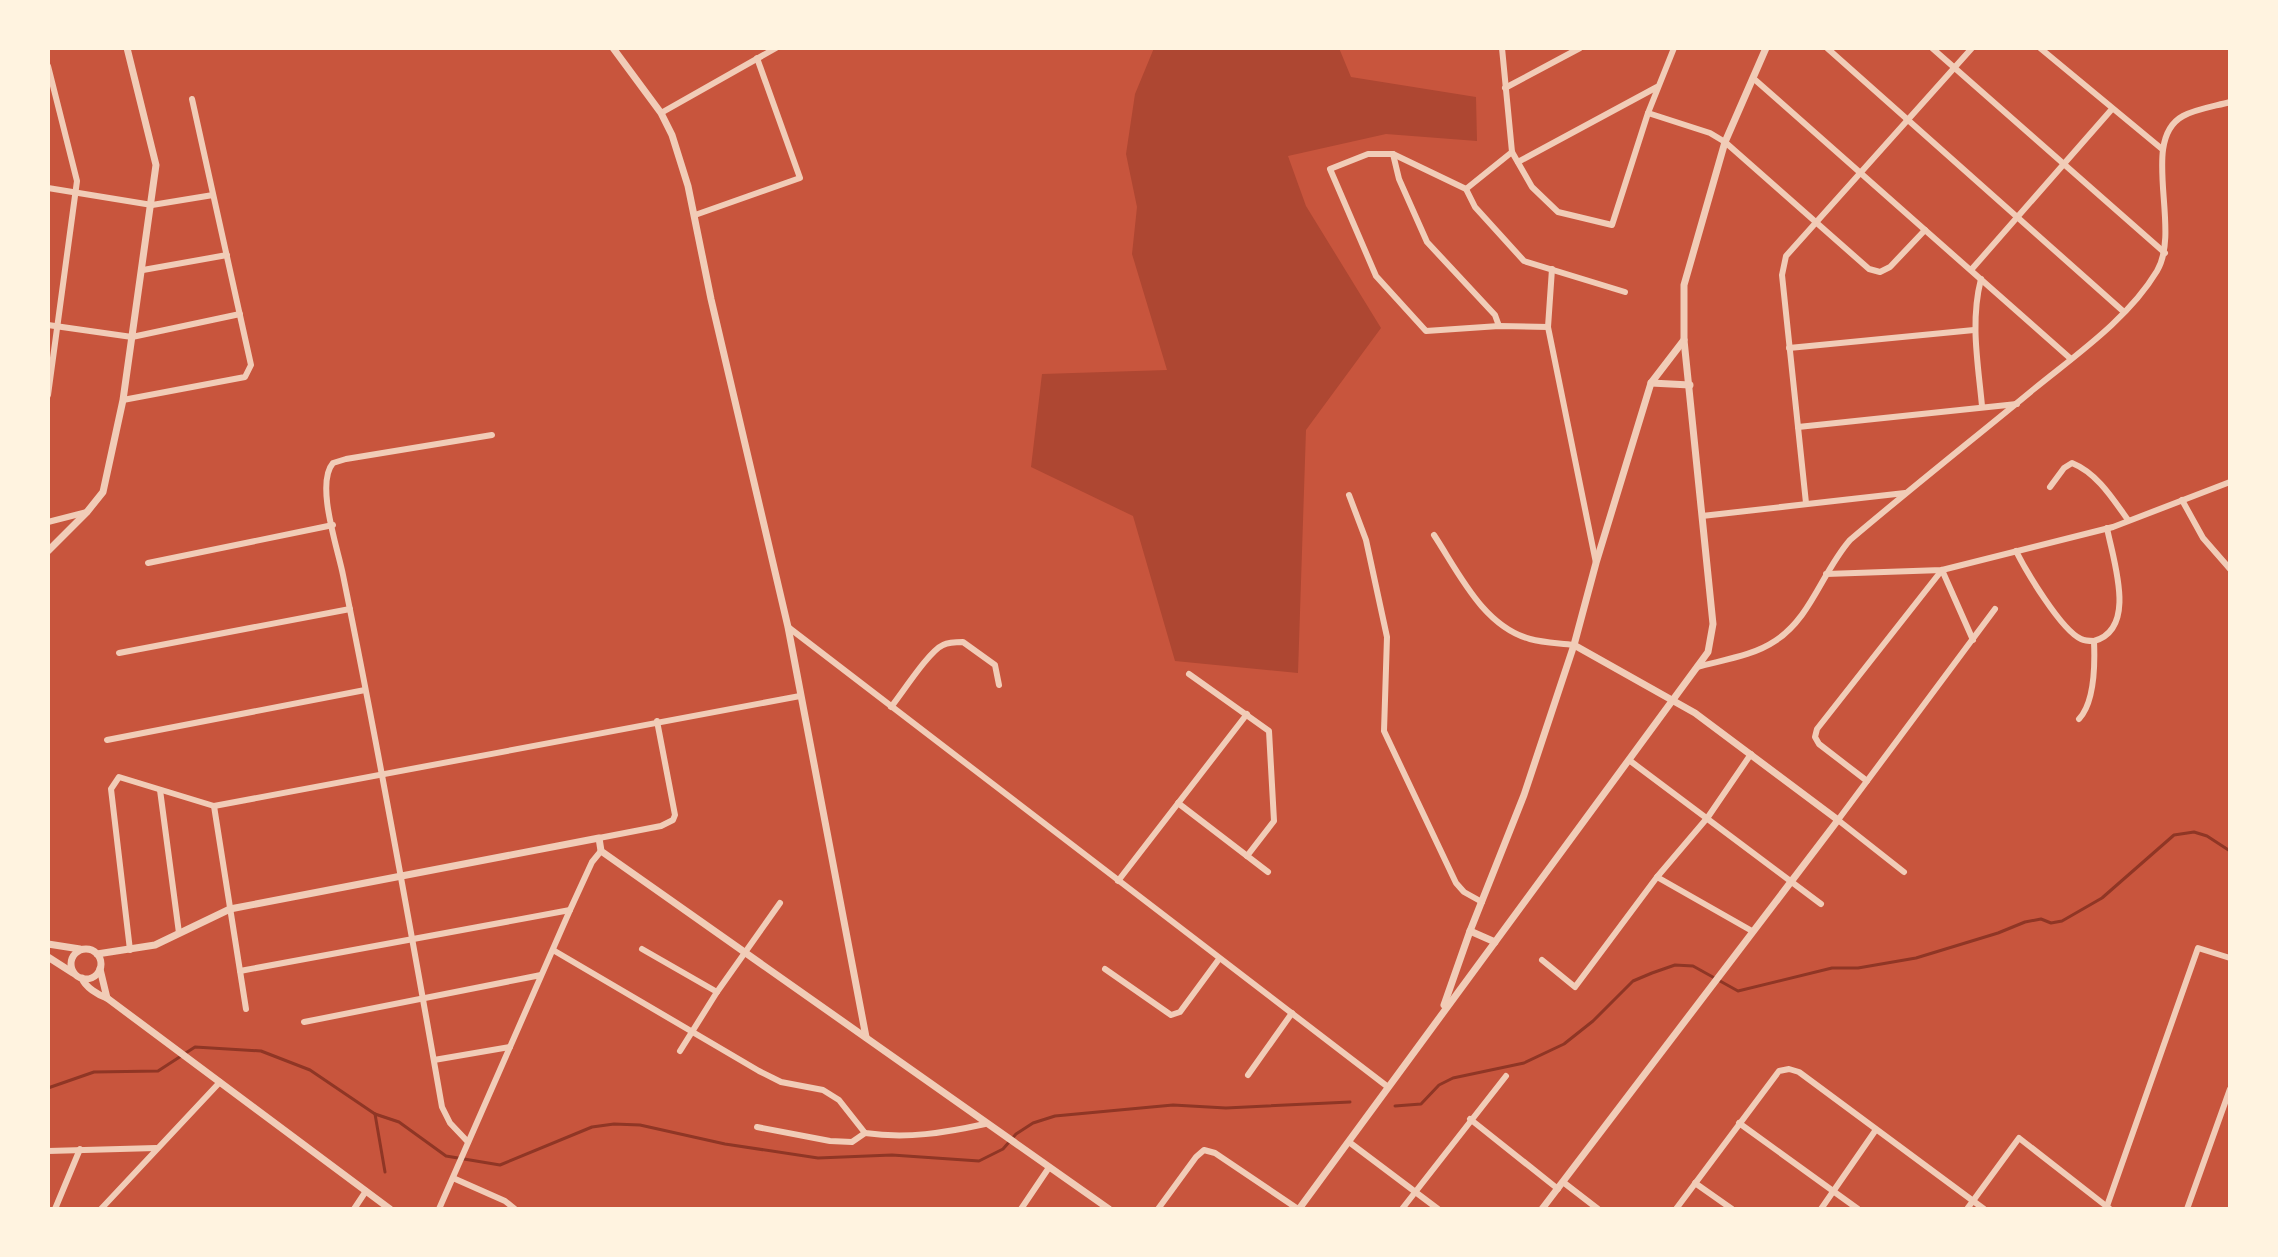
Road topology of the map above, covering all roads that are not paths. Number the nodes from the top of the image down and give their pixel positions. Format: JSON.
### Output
{"nodes":[{"id":1,"x":127,"y":48,"type":"edge"},
{"id":2,"x":613,"y":48,"type":"edge"},
{"id":3,"x":776,"y":48,"type":"edge"},
{"id":4,"x":1502,"y":48,"type":"edge"},
{"id":5,"x":1580,"y":48,"type":"edge"},
{"id":6,"x":1674,"y":48,"type":"edge"},
{"id":7,"x":1766,"y":48,"type":"edge"},
{"id":8,"x":1827,"y":48,"type":"edge"},
{"id":9,"x":1932,"y":48,"type":"edge"},
{"id":10,"x":1972,"y":48,"type":"edge"},
{"id":11,"x":2040,"y":48,"type":"edge"},
{"id":12,"x":757,"y":58,"type":"junction"},
{"id":13,"x":48,"y":66,"type":"edge"},
{"id":14,"x":1955,"y":68,"type":"junction"},
{"id":15,"x":1753,"y":78,"type":"junction"},
{"id":16,"x":1657,"y":87,"type":"junction"},
{"id":17,"x":1505,"y":88,"type":"junction"},
{"id":18,"x":192,"y":99,"type":"dead end"},
{"id":19,"x":2230,"y":102,"type":"edge"},
{"id":20,"x":2112,"y":109,"type":"junction"},
{"id":21,"x":661,"y":113,"type":"junction"},
{"id":22,"x":1648,"y":113,"type":"junction"},
{"id":23,"x":1908,"y":120,"type":"junction"},
{"id":24,"x":1725,"y":142,"type":"junction"},
{"id":25,"x":2162,"y":149,"type":"junction"},
{"id":26,"x":1512,"y":152,"type":"junction"},
{"id":27,"x":1393,"y":154,"type":"junction"},
{"id":28,"x":1518,"y":162,"type":"junction"},
{"id":29,"x":2064,"y":164,"type":"junction"},
{"id":30,"x":1861,"y":173,"type":"junction"},
{"id":31,"x":48,"y":188,"type":"edge"},
{"id":32,"x":1466,"y":189,"type":"junction"},
{"id":33,"x":77,"y":193,"type":"junction"},
{"id":34,"x":213,"y":195,"type":"junction"},
{"id":35,"x":152,"y":205,"type":"junction"},
{"id":36,"x":695,"y":215,"type":"junction"},
{"id":37,"x":2017,"y":217,"type":"junction"},
{"id":38,"x":1816,"y":224,"type":"junction"},
{"id":39,"x":1925,"y":230,"type":"junction"},
{"id":40,"x":2165,"y":253,"type":"junction"},
{"id":41,"x":227,"y":255,"type":"junction"},
{"id":42,"x":1552,"y":269,"type":"junction"},
{"id":43,"x":143,"y":270,"type":"junction"},
{"id":44,"x":1971,"y":270,"type":"junction"},
{"id":45,"x":1981,"y":279,"type":"junction"},
{"id":46,"x":1625,"y":292,"type":"dead end"},
{"id":47,"x":2124,"y":312,"type":"junction"},
{"id":48,"x":240,"y":314,"type":"junction"},
{"id":49,"x":48,"y":325,"type":"edge"},
{"id":50,"x":1499,"y":326,"type":"junction"},
{"id":51,"x":58,"y":327,"type":"junction"},
{"id":52,"x":1548,"y":327,"type":"junction"},
{"id":53,"x":1974,"y":330,"type":"junction"},
{"id":54,"x":132,"y":337,"type":"junction"},
{"id":55,"x":1684,"y":340,"type":"junction"},
{"id":56,"x":1789,"y":348,"type":"junction"},
{"id":57,"x":2071,"y":359,"type":"junction"},
{"id":58,"x":1651,"y":383,"type":"junction"},
{"id":59,"x":1690,"y":385,"type":"junction"},
{"id":60,"x":48,"y":395,"type":"edge"},
{"id":61,"x":123,"y":400,"type":"junction"},
{"id":62,"x":2017,"y":404,"type":"junction"},
{"id":63,"x":1982,"y":406,"type":"junction"},
{"id":64,"x":1798,"y":427,"type":"junction"},
{"id":65,"x":492,"y":435,"type":"dead end"},
{"id":66,"x":2230,"y":482,"type":"edge"},
{"id":67,"x":2050,"y":487,"type":"dead end"},
{"id":68,"x":1907,"y":493,"type":"junction"},
{"id":69,"x":1349,"y":495,"type":"dead end"},
{"id":70,"x":2182,"y":500,"type":"junction"},
{"id":71,"x":1806,"y":503,"type":"junction"},
{"id":72,"x":87,"y":512,"type":"junction"},
{"id":73,"x":1702,"y":516,"type":"junction"},
{"id":74,"x":2128,"y":520,"type":"junction"},
{"id":75,"x":48,"y":522,"type":"edge"},
{"id":76,"x":333,"y":525,"type":"junction"},
{"id":77,"x":2107,"y":528,"type":"junction"},
{"id":78,"x":1434,"y":535,"type":"dead end"},
{"id":79,"x":48,"y":551,"type":"edge"},
{"id":80,"x":2016,"y":551,"type":"junction"},
{"id":81,"x":148,"y":563,"type":"dead end"},
{"id":82,"x":1596,"y":563,"type":"junction"},
{"id":83,"x":2230,"y":569,"type":"edge"},
{"id":84,"x":1942,"y":570,"type":"junction"},
{"id":85,"x":1826,"y":574,"type":"junction"},
{"id":86,"x":350,"y":609,"type":"junction"},
{"id":87,"x":1995,"y":609,"type":"dead end"},
{"id":88,"x":788,"y":627,"type":"junction"},
{"id":89,"x":1973,"y":640,"type":"junction"},
{"id":90,"x":2094,"y":641,"type":"junction"},
{"id":91,"x":1574,"y":645,"type":"junction"},
{"id":92,"x":119,"y":653,"type":"dead end"},
{"id":93,"x":1697,"y":667,"type":"junction"},
{"id":94,"x":1189,"y":674,"type":"dead end"},
{"id":95,"x":999,"y":685,"type":"dead end"},
{"id":96,"x":365,"y":690,"type":"junction"},
{"id":97,"x":800,"y":696,"type":"junction"},
{"id":98,"x":1672,"y":699,"type":"junction"},
{"id":99,"x":891,"y":707,"type":"junction"},
{"id":100,"x":1247,"y":714,"type":"junction"},
{"id":101,"x":2079,"y":719,"type":"dead end"},
{"id":102,"x":657,"y":721,"type":"junction"},
{"id":103,"x":107,"y":740,"type":"dead end"},
{"id":104,"x":1751,"y":754,"type":"junction"},
{"id":105,"x":1629,"y":760,"type":"junction"},
{"id":106,"x":381,"y":774,"type":"junction"},
{"id":107,"x":1867,"y":781,"type":"junction"},
{"id":108,"x":160,"y":790,"type":"junction"},
{"id":109,"x":1178,"y":803,"type":"junction"},
{"id":110,"x":214,"y":806,"type":"junction"},
{"id":111,"x":1708,"y":817,"type":"junction"},
{"id":112,"x":1838,"y":820,"type":"junction"},
{"id":113,"x":599,"y":838,"type":"junction"},
{"id":114,"x":601,"y":851,"type":"junction"},
{"id":115,"x":1247,"y":856,"type":"junction"},
{"id":116,"x":1268,"y":872,"type":"dead end"},
{"id":117,"x":1904,"y":872,"type":"dead end"},
{"id":118,"x":401,"y":875,"type":"junction"},
{"id":119,"x":1657,"y":877,"type":"junction"},
{"id":120,"x":1118,"y":881,"type":"junction"},
{"id":121,"x":1791,"y":882,"type":"junction"},
{"id":122,"x":1482,"y":902,"type":"junction"},
{"id":123,"x":780,"y":903,"type":"dead end"},
{"id":124,"x":1821,"y":904,"type":"dead end"},
{"id":125,"x":230,"y":909,"type":"junction"},
{"id":126,"x":570,"y":910,"type":"junction"},
{"id":127,"x":1470,"y":931,"type":"junction"},
{"id":128,"x":1752,"y":931,"type":"junction"},
{"id":129,"x":179,"y":933,"type":"junction"},
{"id":130,"x":411,"y":939,"type":"junction"},
{"id":131,"x":1495,"y":942,"type":"junction"},
{"id":132,"x":48,"y":944,"type":"edge"},
{"id":133,"x":80,"y":949,"type":"junction"},
{"id":134,"x":642,"y":949,"type":"dead end"},
{"id":135,"x":130,"y":950,"type":"junction"},
{"id":136,"x":553,"y":950,"type":"junction"},
{"id":137,"x":745,"y":953,"type":"junction"},
{"id":138,"x":97,"y":954,"type":"junction"},
{"id":139,"x":48,"y":957,"type":"edge"},
{"id":140,"x":2230,"y":958,"type":"edge"},
{"id":141,"x":1219,"y":959,"type":"junction"},
{"id":142,"x":1542,"y":960,"type":"dead end"},
{"id":143,"x":100,"y":967,"type":"junction"},
{"id":144,"x":1105,"y":969,"type":"dead end"},
{"id":145,"x":240,"y":971,"type":"junction"},
{"id":146,"x":541,"y":975,"type":"junction"},
{"id":147,"x":78,"y":976,"type":"junction"},
{"id":148,"x":717,"y":992,"type":"junction"},
{"id":149,"x":107,"y":998,"type":"junction"},
{"id":150,"x":421,"y":998,"type":"junction"},
{"id":151,"x":246,"y":1009,"type":"dead end"},
{"id":152,"x":1292,"y":1013,"type":"junction"},
{"id":153,"x":1441,"y":1013,"type":"junction"},
{"id":154,"x":304,"y":1022,"type":"dead end"},
{"id":155,"x":692,"y":1033,"type":"junction"},
{"id":156,"x":866,"y":1037,"type":"junction"},
{"id":157,"x":510,"y":1047,"type":"junction"},
{"id":158,"x":680,"y":1051,"type":"dead end"},
{"id":159,"x":434,"y":1060,"type":"junction"},
{"id":160,"x":1248,"y":1075,"type":"dead end"},
{"id":161,"x":1506,"y":1076,"type":"dead end"},
{"id":162,"x":220,"y":1082,"type":"junction"},
{"id":163,"x":1388,"y":1087,"type":"junction"},
{"id":164,"x":2230,"y":1089,"type":"edge"},
{"id":165,"x":1470,"y":1119,"type":"junction"},
{"id":166,"x":1739,"y":1123,"type":"junction"},
{"id":167,"x":985,"y":1124,"type":"junction"},
{"id":168,"x":757,"y":1127,"type":"dead end"},
{"id":169,"x":1875,"y":1131,"type":"junction"},
{"id":170,"x":865,"y":1133,"type":"junction"},
{"id":171,"x":1349,"y":1142,"type":"junction"},
{"id":172,"x":466,"y":1145,"type":"junction"},
{"id":173,"x":157,"y":1148,"type":"junction"},
{"id":174,"x":80,"y":1149,"type":"junction"},
{"id":175,"x":48,"y":1151,"type":"edge"},
{"id":176,"x":1048,"y":1169,"type":"junction"},
{"id":177,"x":453,"y":1178,"type":"junction"},
{"id":178,"x":1695,"y":1183,"type":"junction"},
{"id":179,"x":1560,"y":1186,"type":"junction"},
{"id":180,"x":366,"y":1191,"type":"junction"},
{"id":181,"x":1414,"y":1192,"type":"junction"},
{"id":182,"x":1834,"y":1192,"type":"junction"},
{"id":183,"x":1973,"y":1201,"type":"junction"},
{"id":184,"x":2108,"y":1208,"type":"edge"},
{"id":185,"x":55,"y":1209,"type":"edge"},
{"id":186,"x":101,"y":1209,"type":"edge"},
{"id":187,"x":354,"y":1209,"type":"edge"},
{"id":188,"x":390,"y":1209,"type":"edge"},
{"id":189,"x":439,"y":1209,"type":"edge"},
{"id":190,"x":515,"y":1209,"type":"edge"},
{"id":191,"x":1021,"y":1209,"type":"edge"},
{"id":192,"x":1109,"y":1209,"type":"edge"},
{"id":193,"x":1158,"y":1209,"type":"edge"},
{"id":194,"x":1298,"y":1209,"type":"edge"},
{"id":195,"x":1402,"y":1209,"type":"edge"},
{"id":196,"x":1438,"y":1209,"type":"edge"},
{"id":197,"x":1542,"y":1209,"type":"edge"},
{"id":198,"x":1598,"y":1209,"type":"edge"},
{"id":199,"x":1676,"y":1209,"type":"edge"},
{"id":200,"x":1732,"y":1209,"type":"edge"},
{"id":201,"x":1821,"y":1209,"type":"edge"},
{"id":202,"x":1858,"y":1209,"type":"edge"},
{"id":203,"x":1967,"y":1209,"type":"edge"},
{"id":204,"x":1984,"y":1209,"type":"edge"},
{"id":205,"x":2187,"y":1209,"type":"edge"}],
"edges":[{"from":1,"to":35,"type":"street"},
{"from":2,"to":21,"type":"street"},
{"from":3,"to":12,"type":"street"},
{"from":4,"to":17,"type":"street"},
{"from":5,"to":17,"type":"street"},
{"from":6,"to":16,"type":"street"},
{"from":7,"to":15,"type":"street"},
{"from":8,"to":23,"type":"street"},
{"from":9,"to":14,"type":"street"},
{"from":10,"to":14,"type":"street"},
{"from":11,"to":20,"type":"street"},
{"from":12,"to":21,"type":"street"},
{"from":12,"to":36,"type":"street"},
{"from":13,"to":33,"type":"street"},
{"from":14,"to":23,"type":"street"},
{"from":14,"to":29,"type":"street"},
{"from":15,"to":24,"type":"street"},
{"from":15,"to":30,"type":"street"},
{"from":16,"to":22,"type":"street"},
{"from":16,"to":28,"type":"street"},
{"from":17,"to":26,"type":"street"},
{"from":18,"to":34,"type":"street"},
{"from":19,"to":25,"type":"street"},
{"from":20,"to":25,"type":"street"},
{"from":20,"to":29,"type":"street"},
{"from":21,"to":36,"type":"street"},
{"from":22,"to":24,"type":"street"},
{"from":22,"to":28,"type":"street"},
{"from":23,"to":30,"type":"street"},
{"from":23,"to":37,"type":"street"},
{"from":24,"to":38,"type":"street"},
{"from":24,"to":55,"type":"street"},
{"from":25,"to":40,"type":"street"},
{"from":26,"to":28,"type":"street"},
{"from":26,"to":32,"type":"street"},
{"from":27,"to":32,"type":"street"},
{"from":27,"to":50,"type":"street"},
{"from":27,"to":50,"type":"street"},
{"from":29,"to":37,"type":"street"},
{"from":29,"to":40,"type":"street"},
{"from":30,"to":38,"type":"street"},
{"from":30,"to":39,"type":"street"},
{"from":31,"to":33,"type":"street"},
{"from":32,"to":42,"type":"street"},
{"from":33,"to":35,"type":"street"},
{"from":33,"to":51,"type":"street"},
{"from":34,"to":35,"type":"street"},
{"from":34,"to":41,"type":"street"},
{"from":35,"to":43,"type":"street"},
{"from":36,"to":88,"type":"street"},
{"from":37,"to":44,"type":"street"},
{"from":37,"to":47,"type":"street"},
{"from":38,"to":39,"type":"street"},
{"from":38,"to":56,"type":"street"},
{"from":39,"to":44,"type":"street"},
{"from":40,"to":47,"type":"street"},
{"from":41,"to":43,"type":"street"},
{"from":41,"to":48,"type":"street"},
{"from":42,"to":46,"type":"street"},
{"from":42,"to":52,"type":"street"},
{"from":43,"to":54,"type":"street"},
{"from":44,"to":45,"type":"street"},
{"from":45,"to":53,"type":"street"},
{"from":45,"to":57,"type":"street"},
{"from":47,"to":57,"type":"street"},
{"from":48,"to":54,"type":"street"},
{"from":48,"to":61,"type":"street"},
{"from":49,"to":51,"type":"street"},
{"from":50,"to":52,"type":"street"},
{"from":51,"to":54,"type":"street"},
{"from":51,"to":60,"type":"street"},
{"from":52,"to":82,"type":"street"},
{"from":53,"to":56,"type":"street"},
{"from":53,"to":63,"type":"street"},
{"from":54,"to":61,"type":"street"},
{"from":55,"to":58,"type":"street"},
{"from":55,"to":59,"type":"street"},
{"from":56,"to":64,"type":"street"},
{"from":57,"to":62,"type":"street"},
{"from":58,"to":59,"type":"street"},
{"from":58,"to":82,"type":"street"},
{"from":59,"to":73,"type":"street"},
{"from":61,"to":72,"type":"street"},
{"from":62,"to":63,"type":"street"},
{"from":62,"to":68,"type":"street"},
{"from":63,"to":64,"type":"street"},
{"from":64,"to":71,"type":"street"},
{"from":65,"to":76,"type":"street"},
{"from":66,"to":70,"type":"street"},
{"from":67,"to":74,"type":"street"},
{"from":68,"to":71,"type":"street"},
{"from":68,"to":85,"type":"street"},
{"from":69,"to":122,"type":"street"},
{"from":70,"to":74,"type":"street"},
{"from":70,"to":83,"type":"street"},
{"from":71,"to":73,"type":"street"},
{"from":72,"to":75,"type":"street"},
{"from":72,"to":79,"type":"street"},
{"from":73,"to":93,"type":"street"},
{"from":74,"to":77,"type":"street"},
{"from":76,"to":81,"type":"street"},
{"from":76,"to":86,"type":"street"},
{"from":77,"to":80,"type":"street"},
{"from":77,"to":90,"type":"street"},
{"from":78,"to":91,"type":"street"},
{"from":80,"to":84,"type":"street"},
{"from":80,"to":90,"type":"street"},
{"from":82,"to":91,"type":"street"},
{"from":84,"to":85,"type":"street"},
{"from":84,"to":89,"type":"street"},
{"from":84,"to":107,"type":"street"},
{"from":85,"to":93,"type":"street"},
{"from":86,"to":92,"type":"street"},
{"from":86,"to":96,"type":"street"},
{"from":87,"to":89,"type":"street"},
{"from":88,"to":97,"type":"street"},
{"from":88,"to":99,"type":"street"},
{"from":89,"to":107,"type":"street"},
{"from":90,"to":101,"type":"street"},
{"from":91,"to":98,"type":"street"},
{"from":91,"to":122,"type":"street"},
{"from":93,"to":98,"type":"street"},
{"from":94,"to":100,"type":"street"},
{"from":95,"to":99,"type":"street"},
{"from":96,"to":103,"type":"street"},
{"from":96,"to":106,"type":"street"},
{"from":97,"to":102,"type":"street"},
{"from":97,"to":156,"type":"street"},
{"from":98,"to":104,"type":"street"},
{"from":98,"to":105,"type":"street"},
{"from":99,"to":120,"type":"street"},
{"from":100,"to":109,"type":"street"},
{"from":100,"to":115,"type":"street"},
{"from":102,"to":106,"type":"street"},
{"from":102,"to":113,"type":"street"},
{"from":104,"to":111,"type":"street"},
{"from":104,"to":112,"type":"street"},
{"from":105,"to":111,"type":"street"},
{"from":105,"to":131,"type":"street"},
{"from":106,"to":110,"type":"street"},
{"from":106,"to":118,"type":"street"},
{"from":107,"to":112,"type":"street"},
{"from":108,"to":110,"type":"street"},
{"from":108,"to":129,"type":"street"},
{"from":108,"to":135,"type":"street"},
{"from":109,"to":115,"type":"street"},
{"from":109,"to":120,"type":"street"},
{"from":110,"to":125,"type":"street"},
{"from":111,"to":119,"type":"street"},
{"from":111,"to":121,"type":"street"},
{"from":112,"to":117,"type":"street"},
{"from":112,"to":121,"type":"street"},
{"from":113,"to":114,"type":"street"},
{"from":113,"to":118,"type":"street"},
{"from":114,"to":126,"type":"street"},
{"from":114,"to":137,"type":"street"},
{"from":115,"to":116,"type":"street"},
{"from":118,"to":125,"type":"street"},
{"from":118,"to":130,"type":"street"},
{"from":119,"to":128,"type":"street"},
{"from":119,"to":142,"type":"street"},
{"from":120,"to":141,"type":"street"},
{"from":121,"to":124,"type":"street"},
{"from":121,"to":128,"type":"street"},
{"from":122,"to":127,"type":"street"},
{"from":123,"to":137,"type":"street"},
{"from":125,"to":129,"type":"street"},
{"from":125,"to":145,"type":"street"},
{"from":126,"to":130,"type":"street"},
{"from":126,"to":136,"type":"street"},
{"from":127,"to":131,"type":"street"},
{"from":127,"to":153,"type":"street"},
{"from":128,"to":179,"type":"street"},
{"from":129,"to":135,"type":"street"},
{"from":130,"to":145,"type":"street"},
{"from":130,"to":150,"type":"street"},
{"from":131,"to":153,"type":"street"},
{"from":132,"to":133,"type":"street"},
{"from":133,"to":138,"type":"street"},
{"from":133,"to":147,"type":"street"},
{"from":134,"to":148,"type":"street"},
{"from":135,"to":138,"type":"street"},
{"from":136,"to":146,"type":"street"},
{"from":136,"to":155,"type":"street"},
{"from":137,"to":148,"type":"street"},
{"from":137,"to":156,"type":"street"},
{"from":138,"to":143,"type":"street"},
{"from":139,"to":147,"type":"street"},
{"from":140,"to":184,"type":"street"},
{"from":141,"to":144,"type":"street"},
{"from":141,"to":152,"type":"street"},
{"from":143,"to":147,"type":"street"},
{"from":143,"to":149,"type":"street"},
{"from":145,"to":151,"type":"street"},
{"from":146,"to":150,"type":"street"},
{"from":146,"to":157,"type":"street"},
{"from":147,"to":149,"type":"street"},
{"from":148,"to":155,"type":"street"},
{"from":149,"to":162,"type":"street"},
{"from":150,"to":154,"type":"street"},
{"from":150,"to":159,"type":"street"},
{"from":152,"to":160,"type":"street"},
{"from":152,"to":163,"type":"street"},
{"from":153,"to":163,"type":"street"},
{"from":155,"to":158,"type":"street"},
{"from":155,"to":170,"type":"street"},
{"from":156,"to":167,"type":"street"},
{"from":157,"to":159,"type":"street"},
{"from":157,"to":172,"type":"street"},
{"from":159,"to":172,"type":"street"},
{"from":161,"to":165,"type":"street"},
{"from":162,"to":173,"type":"street"},
{"from":162,"to":180,"type":"street"},
{"from":163,"to":171,"type":"street"},
{"from":164,"to":205,"type":"street"},
{"from":165,"to":179,"type":"street"},
{"from":165,"to":181,"type":"street"},
{"from":166,"to":169,"type":"street"},
{"from":166,"to":178,"type":"street"},
{"from":166,"to":182,"type":"street"},
{"from":167,"to":170,"type":"street"},
{"from":167,"to":176,"type":"street"},
{"from":168,"to":170,"type":"street"},
{"from":169,"to":182,"type":"street"},
{"from":169,"to":183,"type":"street"},
{"from":171,"to":181,"type":"street"},
{"from":171,"to":194,"type":"street"},
{"from":172,"to":177,"type":"street"},
{"from":173,"to":174,"type":"street"},
{"from":173,"to":186,"type":"street"},
{"from":174,"to":175,"type":"street"},
{"from":174,"to":185,"type":"street"},
{"from":176,"to":191,"type":"street"},
{"from":176,"to":192,"type":"street"},
{"from":177,"to":189,"type":"street"},
{"from":177,"to":190,"type":"street"},
{"from":178,"to":199,"type":"street"},
{"from":178,"to":200,"type":"street"},
{"from":179,"to":197,"type":"street"},
{"from":179,"to":198,"type":"street"},
{"from":180,"to":187,"type":"street"},
{"from":180,"to":188,"type":"street"},
{"from":181,"to":195,"type":"street"},
{"from":181,"to":196,"type":"street"},
{"from":182,"to":201,"type":"street"},
{"from":182,"to":202,"type":"street"},
{"from":183,"to":184,"type":"street"},
{"from":183,"to":203,"type":"street"},
{"from":183,"to":204,"type":"street"},
{"from":193,"to":194,"type":"street"}]}
